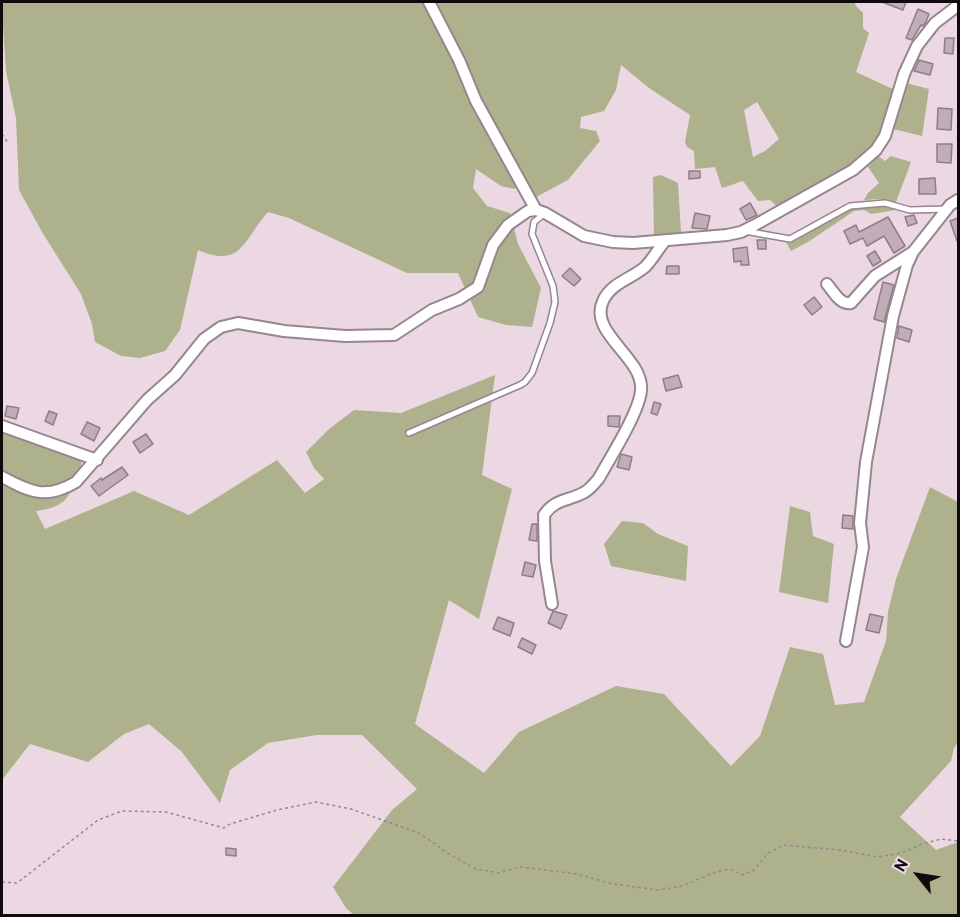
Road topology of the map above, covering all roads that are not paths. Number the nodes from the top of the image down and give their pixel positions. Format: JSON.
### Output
{"nodes":[{"id":1,"x":429,"y":2,"type":"edge"},
{"id":2,"x":957,"y":8,"type":"edge"},
{"id":3,"x":958,"y":200,"type":"edge"},
{"id":4,"x":958,"y":207,"type":"edge"},
{"id":5,"x":946,"y":209,"type":"junction"},
{"id":6,"x":540,"y":211,"type":"junction"},
{"id":7,"x":744,"y":231,"type":"junction"},
{"id":8,"x":665,"y":241,"type":"junction"},
{"id":9,"x":913,"y":252,"type":"junction"},
{"id":10,"x":828,"y":284,"type":"dead end"},
{"id":11,"x":2,"y":426,"type":"edge"},
{"id":12,"x":409,"y":433,"type":"dead end"},
{"id":13,"x":97,"y":460,"type":"junction"},
{"id":14,"x":2,"y":477,"type":"edge"},
{"id":15,"x":552,"y":604,"type":"dead end"},
{"id":16,"x":846,"y":641,"type":"dead end"}],
"edges":[{"from":1,"to":6,"type":"street"},
{"from":2,"to":7,"type":"street"},
{"from":3,"to":5,"type":"street"},
{"from":4,"to":5,"type":"street"},
{"from":5,"to":7,"type":"lane"},
{"from":5,"to":9,"type":"street"},
{"from":6,"to":8,"type":"street"},
{"from":6,"to":12,"type":"lane"},
{"from":6,"to":13,"type":"street"},
{"from":7,"to":8,"type":"street"},
{"from":8,"to":15,"type":"street"},
{"from":9,"to":10,"type":"street"},
{"from":9,"to":16,"type":"street"},
{"from":11,"to":13,"type":"street"},
{"from":13,"to":14,"type":"street"}]}
